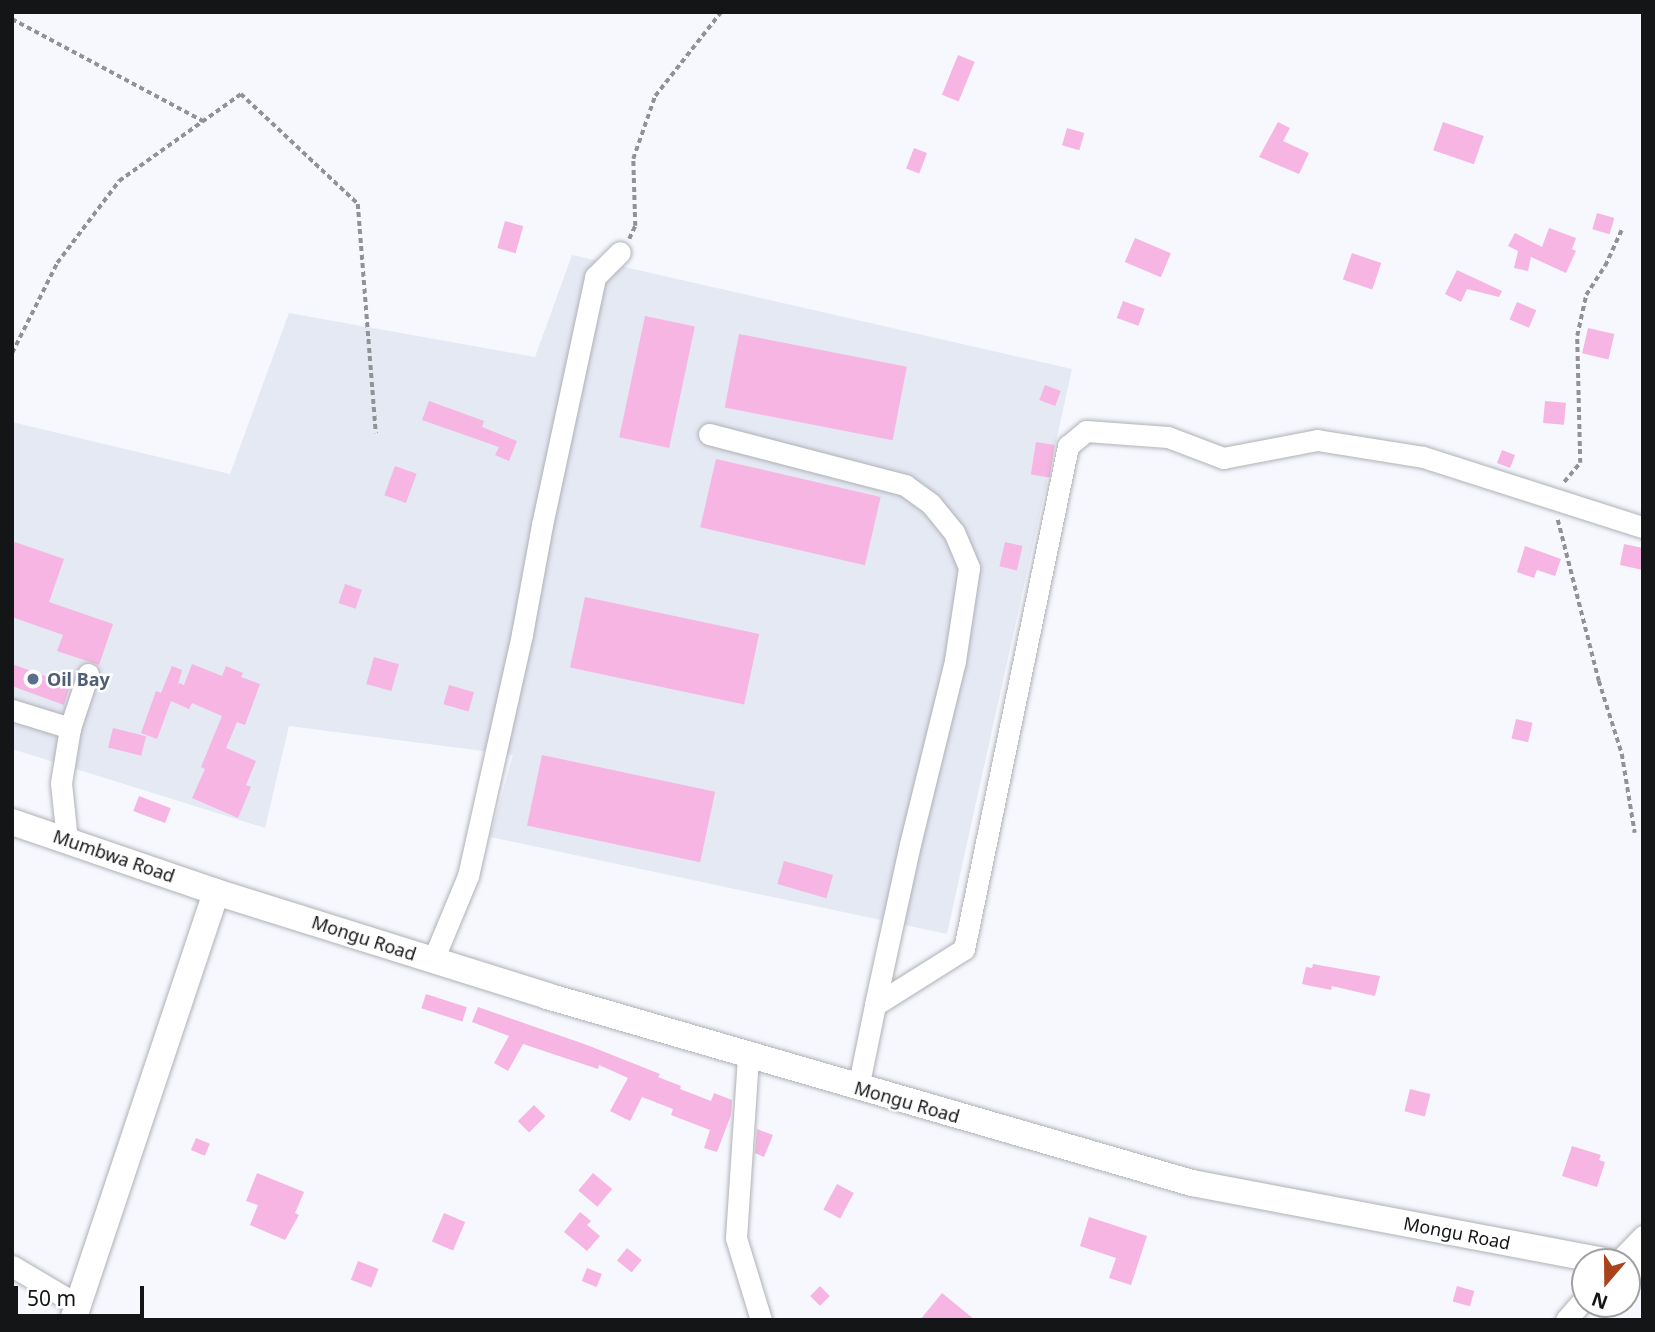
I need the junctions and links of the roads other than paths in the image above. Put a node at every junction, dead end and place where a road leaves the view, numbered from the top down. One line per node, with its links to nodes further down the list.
1 (620, 251): 10 (street)
2 (709, 434): 11 (street)
3 (1643, 527): 11 (street)
4 (88, 674): 6 (street)
5 (12, 710): 6 (street)
6 (70, 728): 8 (street)
7 (12, 822): 8 (main road, Mumbwa Road)
8 (67, 840): 9 (main road, Mumbwa Road)
9 (216, 892): 10 (main road, Mongu Road); 16 (main road)
10 (433, 960): 12 (main road, Mongu Road)
11 (875, 1005): 13 (street)
12 (748, 1056): 13 (main road, Mongu Road); 17 (street)
13 (858, 1088): 14 (main road, Mongu Road)
14 (1571, 1255)
15 (12, 1266): 16 (street)
16 (76, 1312)
17 (761, 1320)

